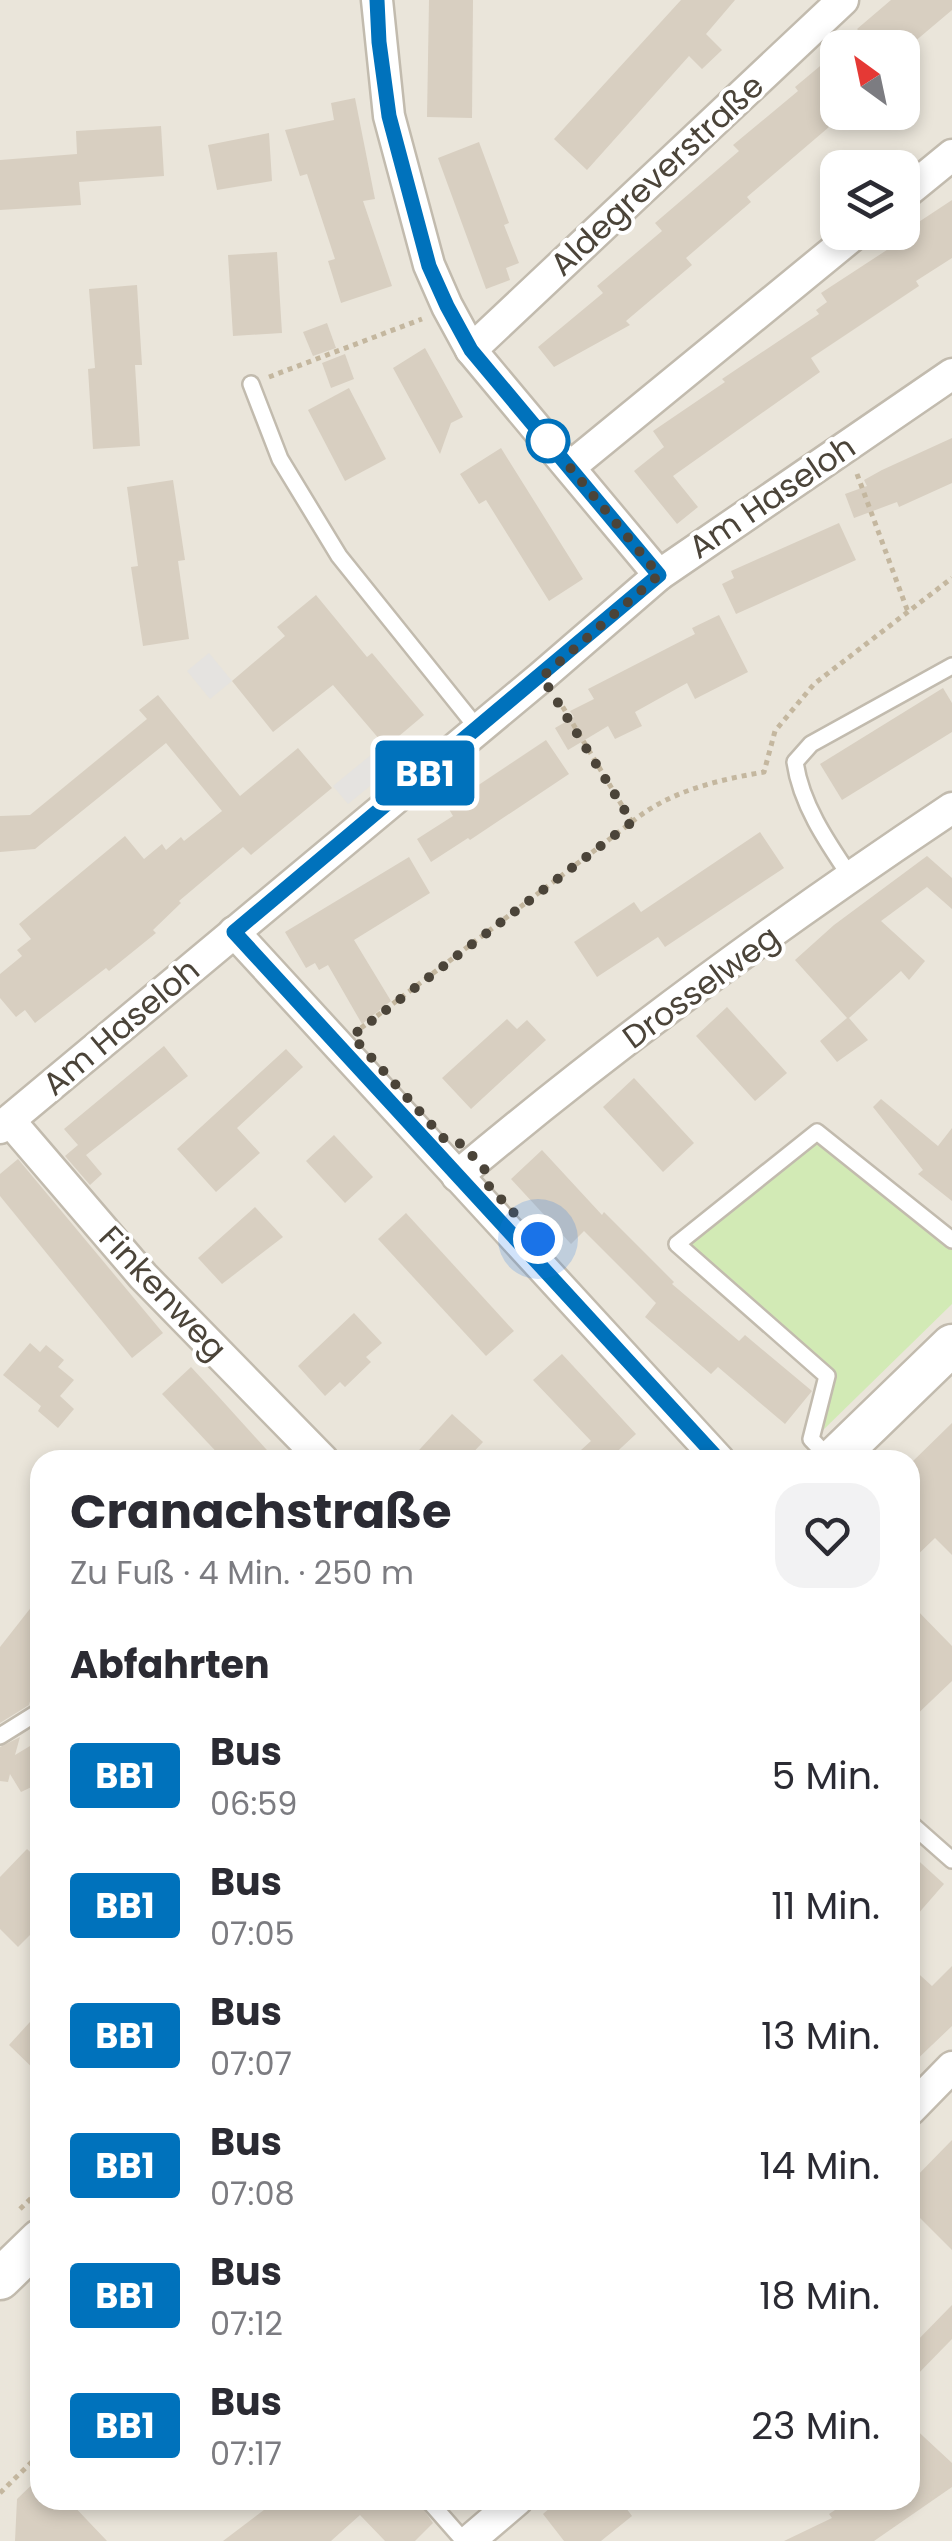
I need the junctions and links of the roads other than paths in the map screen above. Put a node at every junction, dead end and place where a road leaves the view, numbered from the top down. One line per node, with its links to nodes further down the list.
1 (378, 0): 6 (street)
2 (842, 0): 6 (street, Aldegreverstraße)
3 (952, 155): 4 (street)
4 (920, 181)
5 (836, 250): 9 (street)
6 (471, 350): 9 (street)
7 (952, 374): 10 (street, Am Haseloh)
8 (251, 384): 12 (lane)
9 (570, 467): 10 (street)
10 (659, 575): 12 (street, Am Haseloh)
11 (952, 666): 14 (lane)
12 (478, 729): 15 (street, Am Haseloh)
13 (952, 808): 14 (street, Drosselweg)
14 (850, 876): 17 (street, Drosselweg)
15 (234, 932): 16 (street, Am Haseloh); 17 (street)
16 (5, 1124): 20 (street, Finkenweg)
17 (457, 1176): 21 (street)
18 (952, 1240): 22 (lane)
19 (945, 1361): 23 (street)
20 (312, 1450)
21 (711, 1450)
22 (822, 1450)
23 (843, 1450)
24 (30, 1717): 25 (lane)
25 (0, 1736)
26 (920, 1832): 27 (lane)
27 (952, 1860)
28 (952, 2067): 29 (street)
29 (920, 2100)
30 (30, 2250): 31 (street)
31 (0, 2279)
32 (437, 2510): 34 (lane)
33 (505, 2510): 34 (street)
34 (466, 2541)

